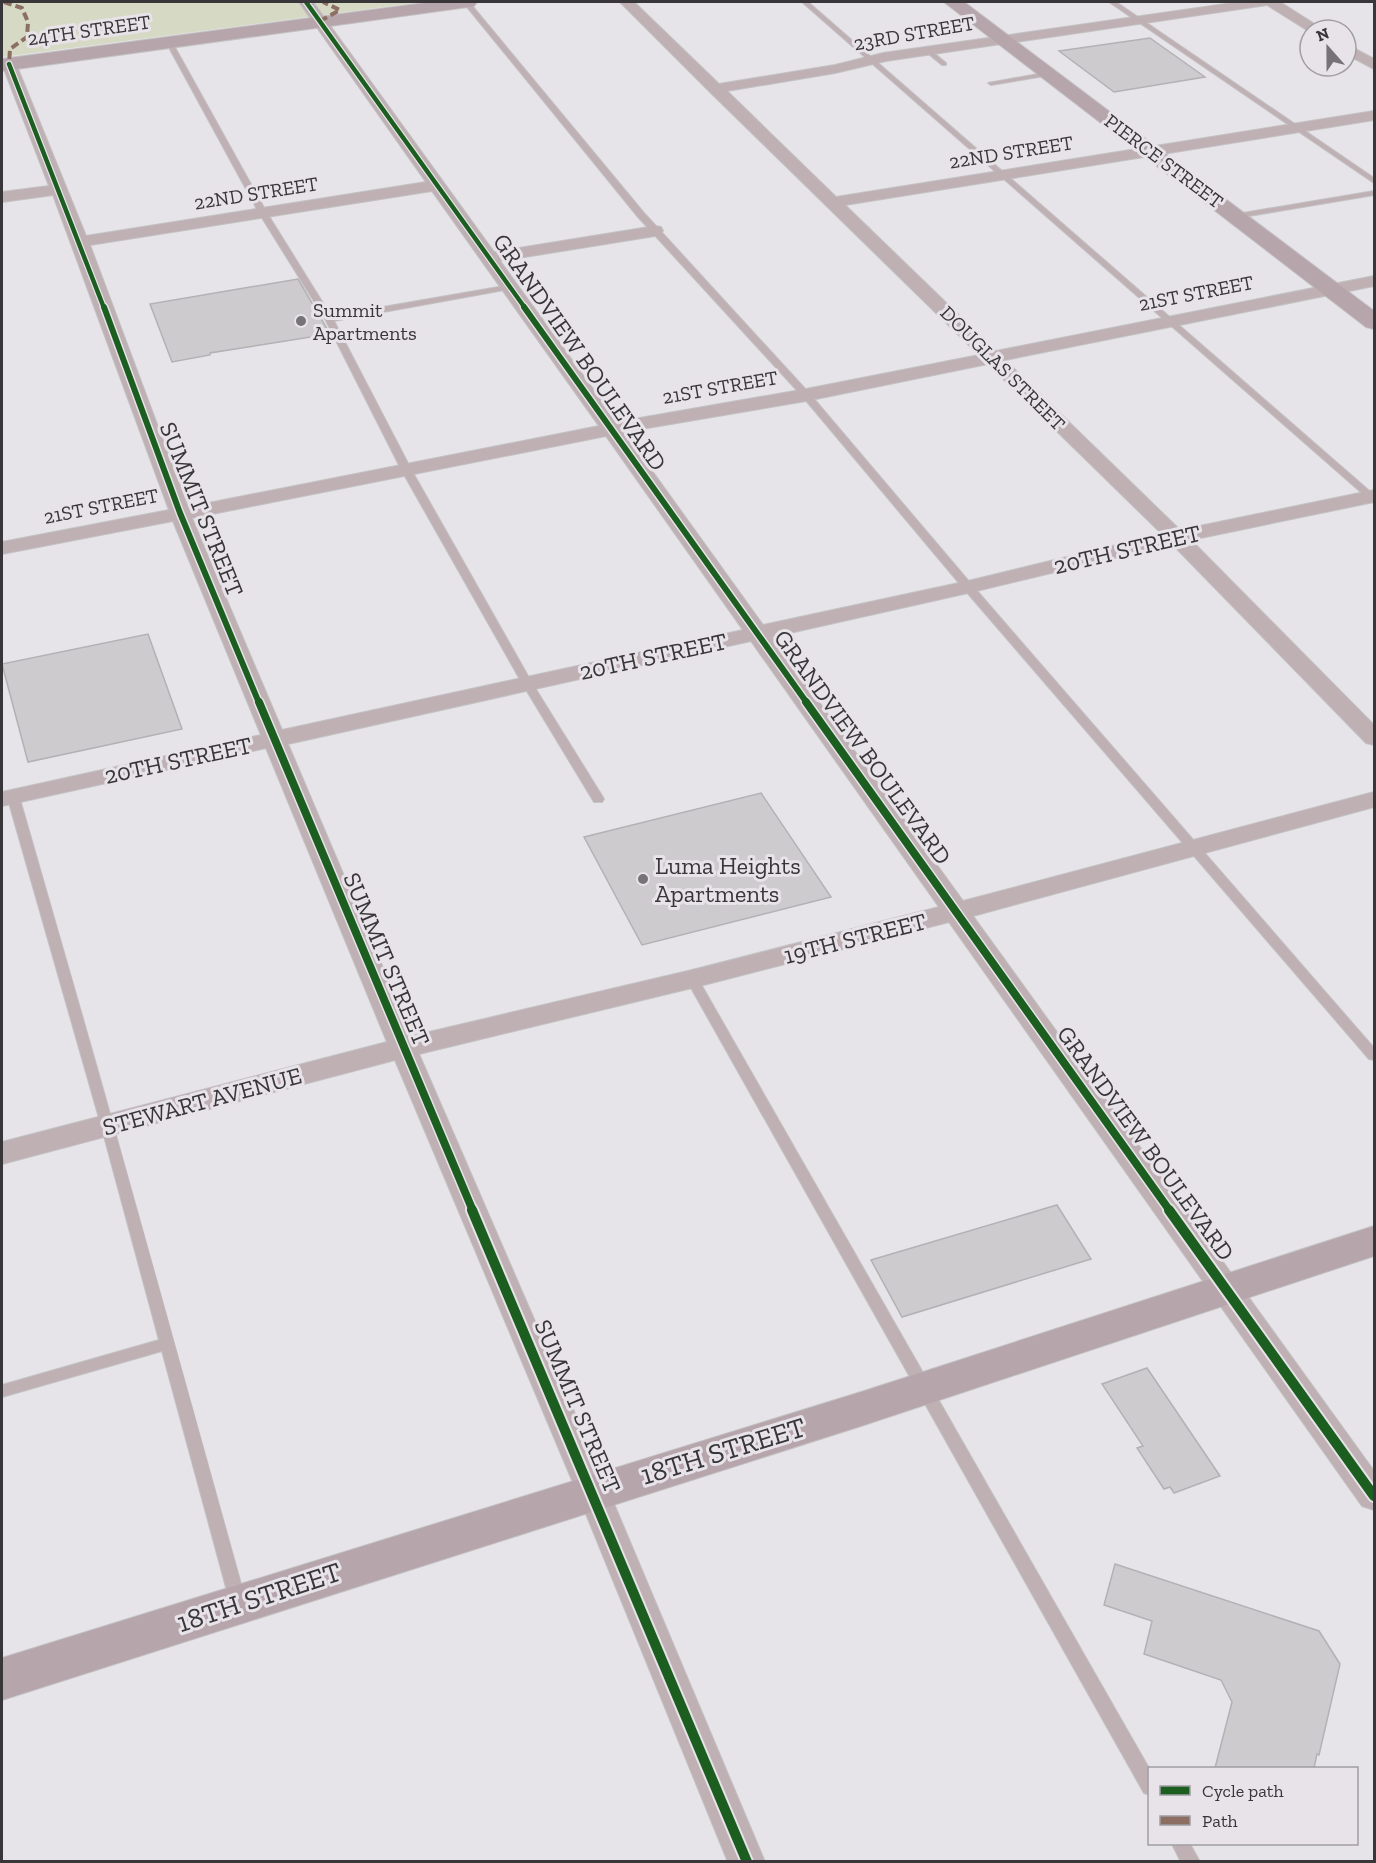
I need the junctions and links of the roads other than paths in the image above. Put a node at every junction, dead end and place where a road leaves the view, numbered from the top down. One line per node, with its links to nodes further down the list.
1 (306, 2): 11 (street, GRANDVIEW BOULEVARD)
2 (467, 2): 11 (main road, 24TH STREET); 35 (lane)
3 (627, 2): 22 (street, DOUGLAS STREET)
4 (805, 2): 16 (lane)
5 (953, 2): 12 (main road, PIERCE STREET)
6 (1112, 2): 10 (lane)
7 (1264, 2): 10 (street, 23RD STREET)
8 (1271, 2): 9 (street)
9 (1298, 18)
10 (1139, 19): 12 (street, 23RD STREET); 24 (lane)
11 (320, 21): 13 (main road, 24TH STREET); 28 (street, GRANDVIEW BOULEVARD)
12 (1002, 39): 14 (street, 23RD STREET); 20 (main road, PIERCE STREET)
13 (169, 42): 17 (main road, 24TH STREET); 33 (lane)
14 (927, 50): 16 (street, 23RD STREET); 18 (lane)
15 (1358, 55): 19 (street)
16 (873, 62): 22 (street, 23RD STREET); 26 (lane)
17 (5, 64): 29 (street, SUMMIT STREET)
18 (944, 64)
19 (1374, 65)
20 (1049, 74): 21 (lane); 25 (main road, PIERCE STREET)
21 (991, 83)
22 (716, 89): 32 (street, DOUGLAS STREET)
23 (1374, 115): 24 (street, 22ND STREET)
24 (1297, 128): 25 (street, 22ND STREET); 27 (lane)
25 (1153, 151): 26 (street, 22ND STREET); 34 (main road, PIERCE STREET)
26 (1005, 174): 32 (street, 22ND STREET); 42 (lane)
27 (1374, 181)
28 (438, 185): 33 (street, 22ND STREET); 37 (street, GRANDVIEW BOULEVARD)
29 (59, 189): 31 (street); 36 (street, SUMMIT STREET)
30 (1374, 193): 34 (lane)
31 (2, 197)
32 (833, 202): 44 (street, DOUGLAS STREET)
33 (263, 213): 36 (street, 22ND STREET); 41 (lane)
34 (1237, 216): 40 (main road, PIERCE STREET)
35 (655, 231): 37 (street); 45 (lane)
36 (80, 242): 49 (street, SUMMIT STREET)
37 (490, 258): 39 (street, GRANDVIEW BOULEVARD)
38 (1374, 281): 40 (street, 21ST STREET)
39 (510, 287): 41 (lane); 46 (street, GRANDVIEW BOULEVARD)
40 (1332, 289): 42 (street, 21ST STREET); 43 (main road, PIERCE STREET)
41 (329, 320): 47 (lane)
42 (1172, 321): 44 (street, 21ST STREET); 48 (lane)
43 (1374, 322)
44 (992, 358): 45 (street, 21ST STREET); 50 (street, DOUGLAS STREET)
45 (806, 394): 46 (street, 21ST STREET); 52 (lane)
46 (610, 429): 47 (street, 21ST STREET); 53 (street, GRANDVIEW BOULEVARD)
47 (407, 471): 49 (street, 21ST STREET); 54 (lane)
48 (1374, 498): 50 (street, 20TH STREET)
49 (180, 513): 51 (street, 21ST STREET); 56 (street, SUMMIT STREET)
50 (1176, 537): 52 (street, 20TH STREET); 55 (street, DOUGLAS STREET)
51 (2, 548)
52 (968, 587): 53 (street, 20TH STREET); 60 (lane)
53 (758, 633): 54 (street, 20TH STREET); 61 (street, GRANDVIEW BOULEVARD)
54 (527, 683): 56 (street, 20TH STREET); 58 (lane)
55 (1374, 738)
56 (275, 739): 57 (street, 20TH STREET); 63 (street, SUMMIT STREET)
57 (7, 797): 65 (lane)
58 (598, 799)
59 (1374, 799): 60 (street, 19TH STREET)
60 (1194, 849): 61 (street, 19TH STREET); 64 (lane)
61 (957, 912): 62 (street, 19TH STREET); 68 (street, GRANDVIEW BOULEVARD)
62 (692, 979): 63 (street, 19TH STREET); 70 (lane)
63 (403, 1048): 65 (street, STEWART AVENUE); 72 (street, SUMMIT STREET)
64 (1374, 1056)
65 (108, 1125): 66 (street, STEWART AVENUE); 69 (lane)
66 (2, 1153)
67 (1374, 1241): 68 (main road, 18TH STREET)
68 (1227, 1291): 70 (main road, 18TH STREET); 73 (street, GRANDVIEW BOULEVARD)
69 (168, 1343): 71 (lane); 74 (lane)
70 (925, 1388): 72 (main road, 18TH STREET); 76 (lane)
71 (2, 1391)
72 (593, 1492): 74 (main road, 18TH STREET); 78 (street, SUMMIT STREET)
73 (1374, 1496)
74 (238, 1604): 75 (main road, 18TH STREET)
75 (2, 1678)
76 (1148, 1785)
77 (1182, 1845): 79 (lane)
78 (747, 1862)
79 (1191, 1862)

